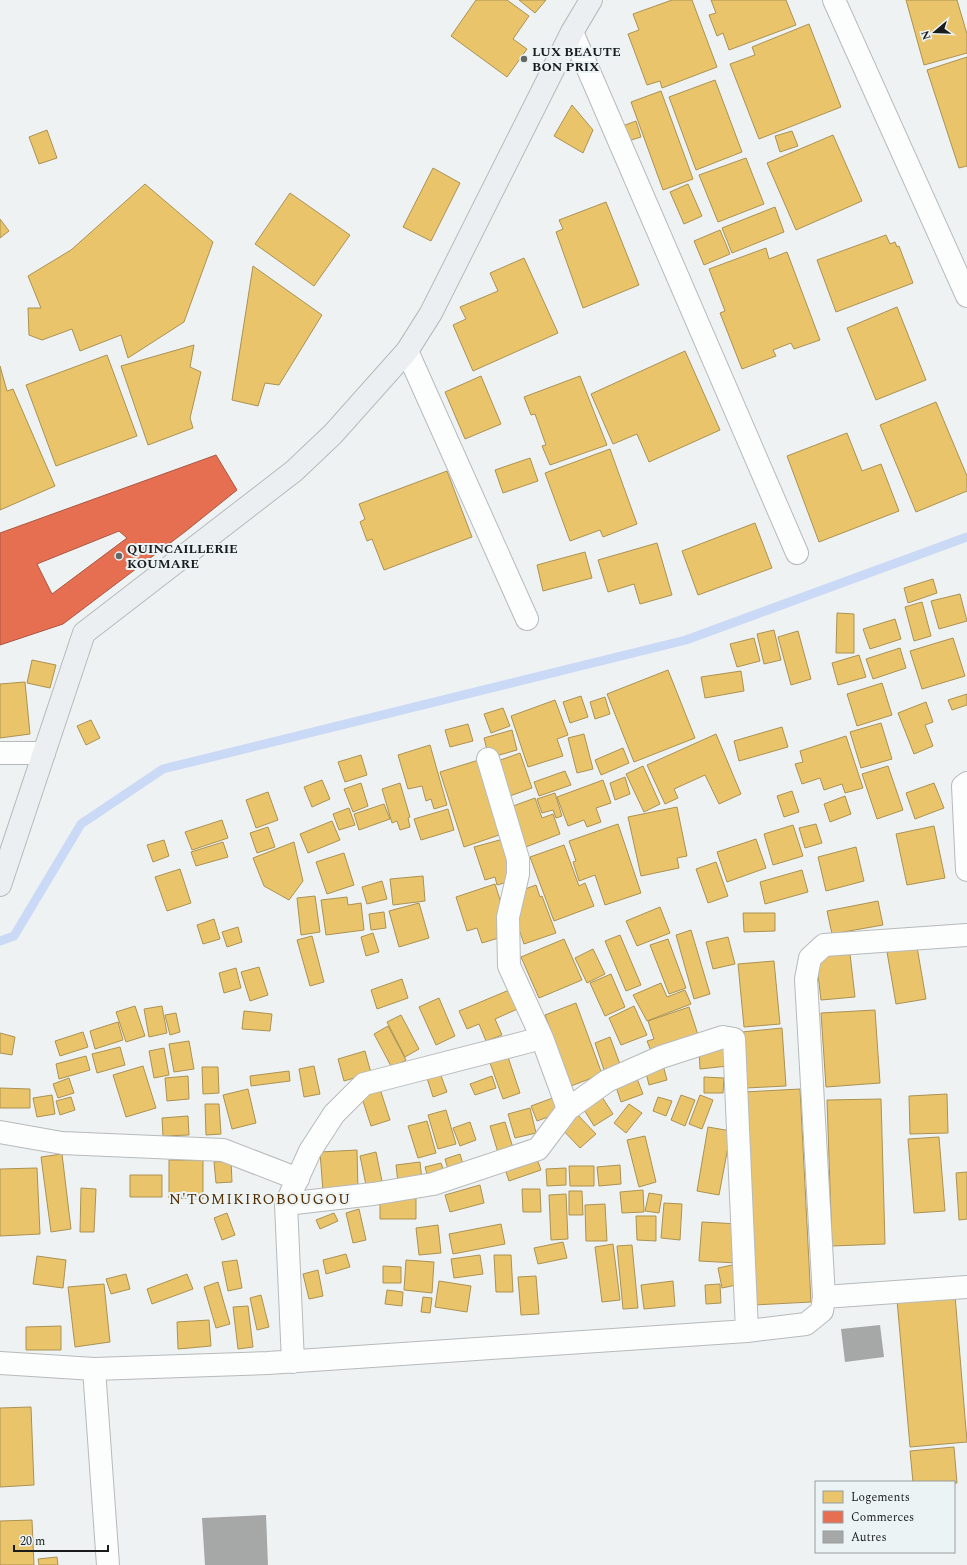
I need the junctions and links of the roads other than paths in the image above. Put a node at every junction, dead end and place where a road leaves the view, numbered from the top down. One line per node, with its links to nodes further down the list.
1 (591, 0): 3 (street)
2 (834, 0): 4 (street)
3 (572, 32): 5 (street); 6 (street)
4 (967, 296)
5 (407, 351): 7 (street); 9 (street)
6 (797, 553)
7 (527, 619)
8 (0, 753): 9 (street)
9 (44, 753): 13 (street)
10 (488, 759): 15 (street)
11 (967, 783): 12 (street)
12 (967, 870)
13 (0, 885)
14 (967, 935): 21 (street)
15 (542, 1038): 16 (street); 18 (street)
16 (568, 1109): 19 (street); 22 (street)
17 (0, 1132): 18 (street)
18 (298, 1178): 19 (street)
19 (286, 1204): 23 (street)
20 (967, 1287): 21 (street)
21 (824, 1297): 22 (street)
22 (747, 1331): 23 (street)
23 (293, 1362): 25 (street)
24 (0, 1364): 25 (street)
25 (94, 1369): 26 (street)
26 (108, 1565)

